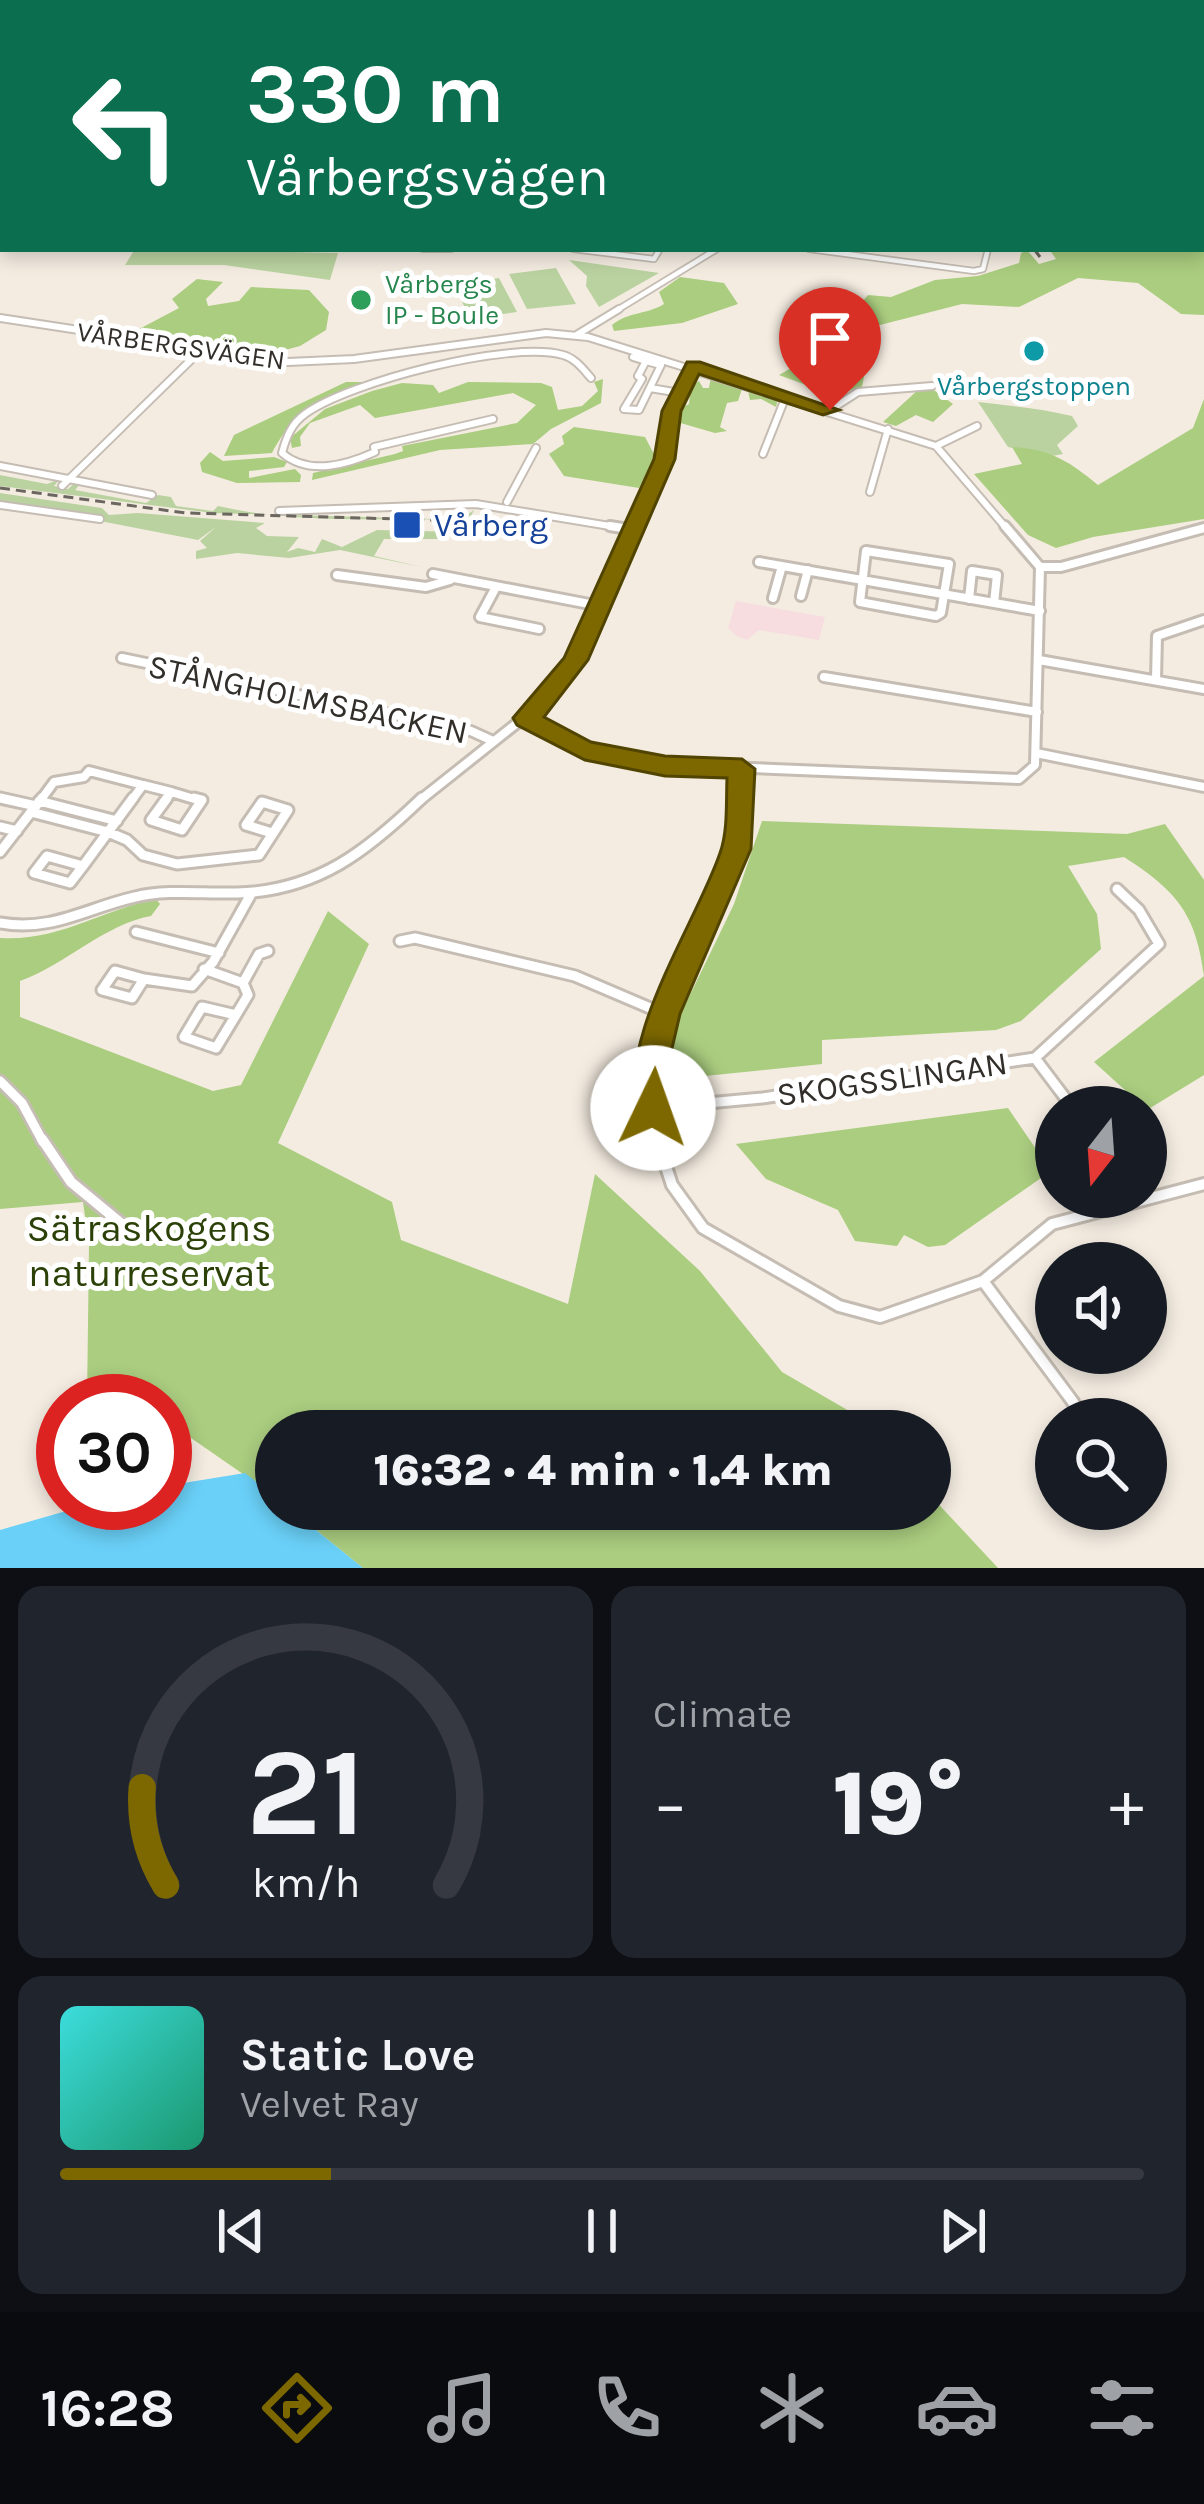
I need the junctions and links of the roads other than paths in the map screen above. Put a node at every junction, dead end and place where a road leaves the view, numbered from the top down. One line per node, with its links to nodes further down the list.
1 (612, 252): 2 (street)
2 (658, 252)
3 (712, 252): 7 (street)
4 (832, 252): 5 (street)
5 (987, 252)
6 (0, 320): 9 (street, VÅRBERGSVÄGEN)
7 (577, 335): 8 (street, VÅRBERGSVÄGEN); 12 (street, VÅRBERGSVÄGEN)
8 (424, 350): 9 (street, VÅRBERGSVÄGEN); 13 (street)
9 (198, 352): 27 (street)
10 (633, 357): 11 (street)
11 (646, 361): 16 (street); 16 (street)
12 (693, 366): 17 (street); 18 (street, VÅRBERGSVÄGEN)
13 (430, 368): 14 (street); 20 (street)
14 (591, 378)
15 (932, 386): 19 (street)
16 (650, 388): 17 (street)
17 (680, 393): 35 (street)
18 (786, 396): 19 (street, VÅRBERGSVÄGEN); 25 (street)
19 (830, 410): 22 (street, VÅRBERGSVÄGEN)
20 (493, 419)
21 (977, 426): 23 (street)
22 (888, 429): 23 (street, VÅRBERGSVÄGEN); 28 (street)
23 (936, 446): 38 (street, VÅRBERGSVÄGEN)
24 (536, 448): 30 (street)
25 (763, 454)
26 (0, 466): 27 (street)
27 (65, 483): 29 (street)
28 (870, 492)
29 (152, 495)
30 (507, 502)
31 (0, 505): 33 (street)
32 (279, 511): 35 (street)
33 (100, 519)
34 (1204, 528): 38 (street)
35 (634, 530): 50 (street)
36 (759, 562): 37 (street)
37 (782, 566): 39 (street); 47 (street)
38 (1040, 567): 51 (street)
39 (808, 570): 43 (street); 46 (street)
40 (433, 574): 42 (street)
41 (337, 575): 42 (street)
42 (451, 580): 44 (street)
43 (862, 581): 45 (street); 45 (street); 45 (street)
44 (496, 587): 50 (street); 53 (street)
45 (944, 594): 48 (street)
46 (801, 596)
47 (773, 598)
48 (969, 599): 49 (street); 49 (street)
49 (994, 603): 51 (street)
50 (601, 606): 60 (street)
51 (1040, 611): 55 (street)
52 (1204, 620): 57 (street)
53 (539, 629)
54 (122, 658): 61 (street, STÅNGHOLMSBACKEN)
55 (1039, 659): 57 (street); 59 (street)
56 (824, 677): 59 (street)
57 (1156, 680): 58 (street)
58 (1204, 689)
59 (1037, 712): 62 (street)
60 (526, 718): 61 (street); 64 (street)
61 (493, 740): 79 (street)
62 (1036, 753): 64 (street); 67 (street)
63 (96, 761): 65 (street)
64 (742, 769): 88 (street)
65 (89, 771): 66 (street); 70 (street)
66 (143, 785): 68 (street); 71 (street)
67 (1204, 788)
68 (171, 792): 68 (street)
69 (0, 798): 70 (street)
70 (35, 806): 71 (street); 73 (street); 74 (street)
71 (116, 820): 74 (street)
72 (0, 827): 73 (street)
73 (16, 832): 76 (street)
74 (108, 832): 75 (street); 77 (street)
75 (272, 833): 75 (street)
76 (0, 852)
77 (84, 866): 77 (street)
78 (1117, 889): 90 (street, SKOGSSLINGAN)
79 (251, 894): 80 (street); 84 (street)
80 (0, 923)
81 (136, 932): 84 (street)
82 (400, 941): 88 (street)
83 (268, 952): 87 (street)
84 (219, 953): 85 (street)
85 (204, 969): 86 (street); 87 (street)
86 (144, 979)
87 (243, 982): 89 (street)
88 (664, 1014): 93 (street)
89 (236, 1015): 89 (street)
90 (1035, 1058): 92 (street); 93 (street, SKOGSSLINGAN)
91 (0, 1081): 97 (street)
92 (1056, 1086)
93 (653, 1108): 98 (street)
94 (1204, 1184): 95 (street)
95 (1167, 1192)
96 (1073, 1218): 98 (street)
97 (123, 1225)
98 (983, 1281): 99 (street)
99 (1070, 1398)

